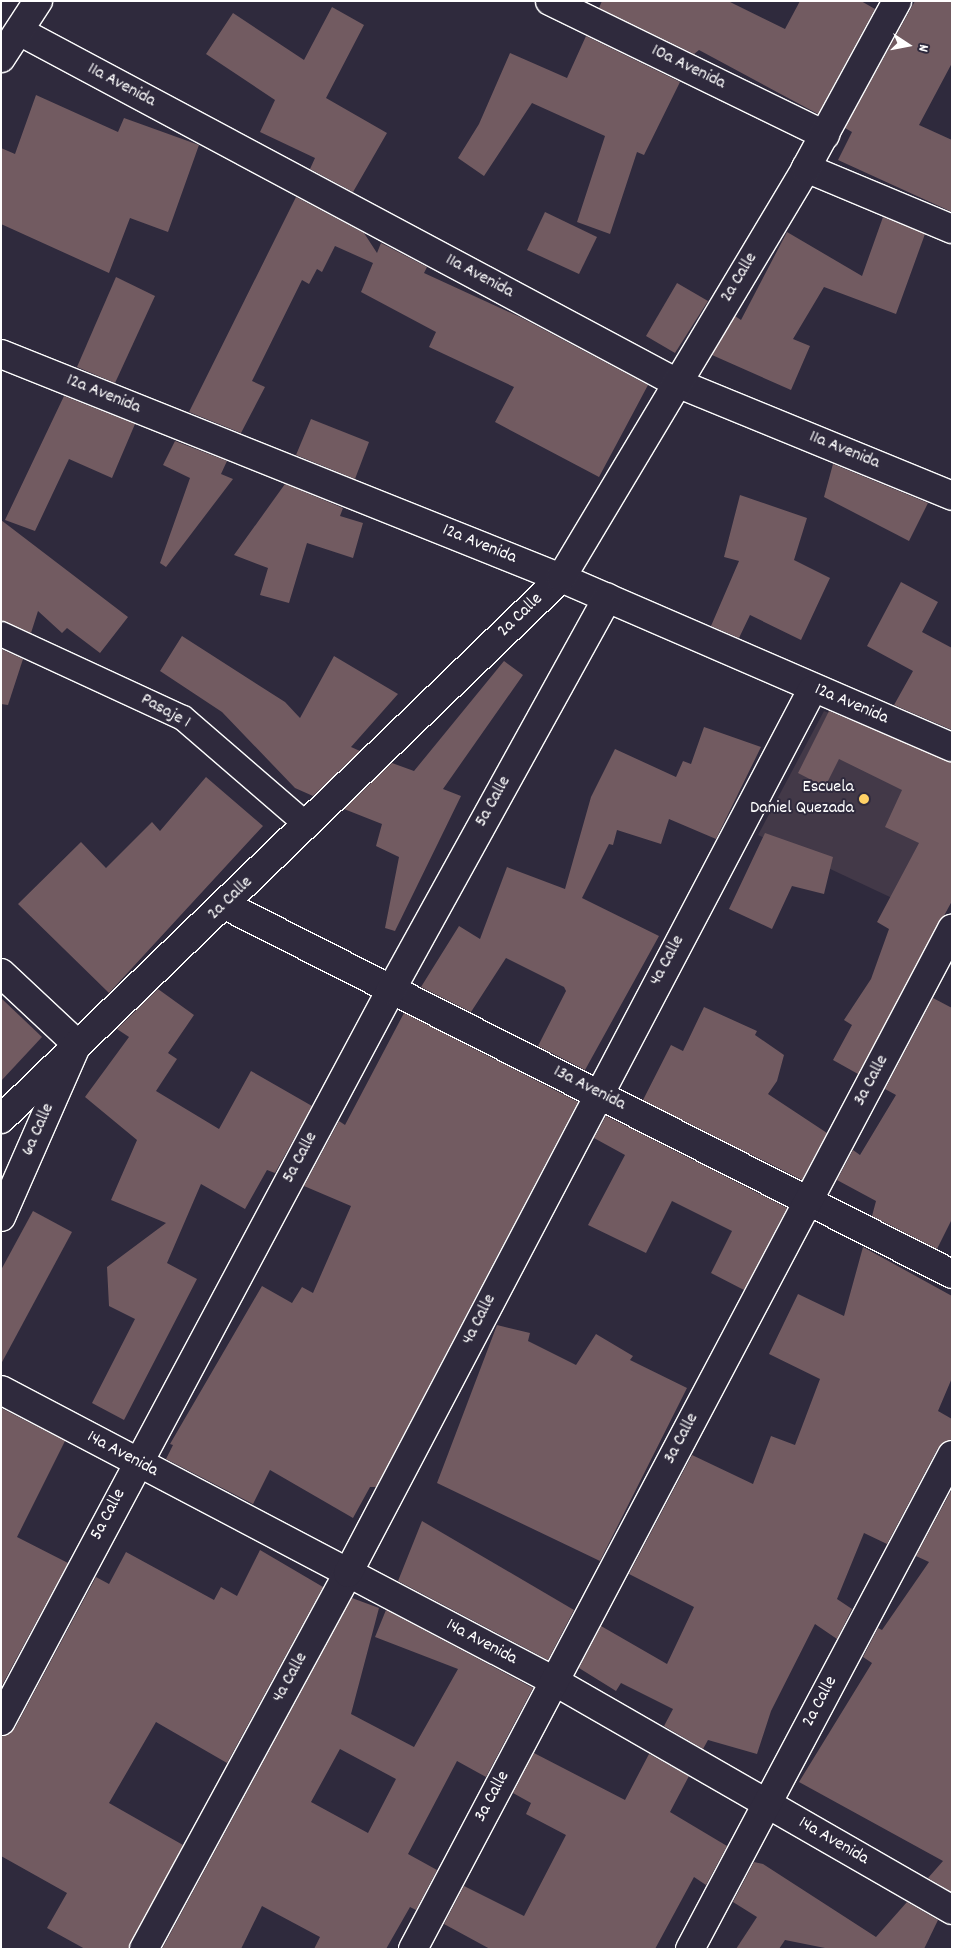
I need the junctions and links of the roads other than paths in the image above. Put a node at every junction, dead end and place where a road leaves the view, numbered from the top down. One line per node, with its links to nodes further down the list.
1 (38, 1): 4 (street)
2 (550, 1): 6 (street, 10a Avenida)
3 (897, 1): 6 (street, 2a Calle)
4 (18, 31): 5 (street); 10 (street, 11a Avenida)
5 (1, 58)
6 (825, 135): 7 (street, 2a Calle)
7 (806, 168): 8 (street); 10 (street, 2a Calle)
8 (952, 229)
9 (1, 354): 12 (street, 12a Avenida)
10 (677, 383): 11 (street, 11a Avenida); 12 (street, 2a Calle)
11 (952, 496)
12 (561, 578): 13 (street, 12a Avenida); 17 (street, 2a Calle)
13 (607, 598): 15 (street, 12a Avenida); 21 (street, 5a Calle)
14 (1, 634): 17 (lane, Pasaje 1)
15 (812, 690): 16 (street, 12a Avenida); 23 (street, 4a Calle)
16 (952, 747)
17 (307, 825): 18 (street, 2a Calle)
18 (226, 905): 21 (street, 13a Avenida); 22 (street, 2a Calle)
19 (952, 929): 25 (street, 3a Calle)
20 (1, 973): 22 (street)
21 (391, 990): 23 (street, 13a Avenida); 30 (street, 5a Calle)
22 (77, 1044): 24 (street, 2a Calle); 26 (street, 6a Calle)
23 (598, 1094): 25 (street, 13a Avenida); 31 (street, 4a Calle)
24 (1, 1119)
25 (808, 1202): 27 (street, 13a Avenida); 32 (street, 3a Calle)
26 (1, 1217)
27 (952, 1274)
28 (1, 1390): 30 (street, 14a Avenida)
29 (952, 1455): 34 (street, 2a Calle)
30 (136, 1463): 31 (street, 14a Avenida); 33 (street, 5a Calle)
31 (348, 1573): 32 (street, 14a Avenida); 36 (street, 4a Calle)
32 (554, 1681): 34 (street, 14a Avenida); 37 (street, 3a Calle)
33 (1, 1722)
34 (767, 1804): 35 (street, 14a Avenida); 38 (street, 2a Calle)
35 (952, 1910)
36 (144, 1949)
37 (413, 1949)
38 (690, 1949)

